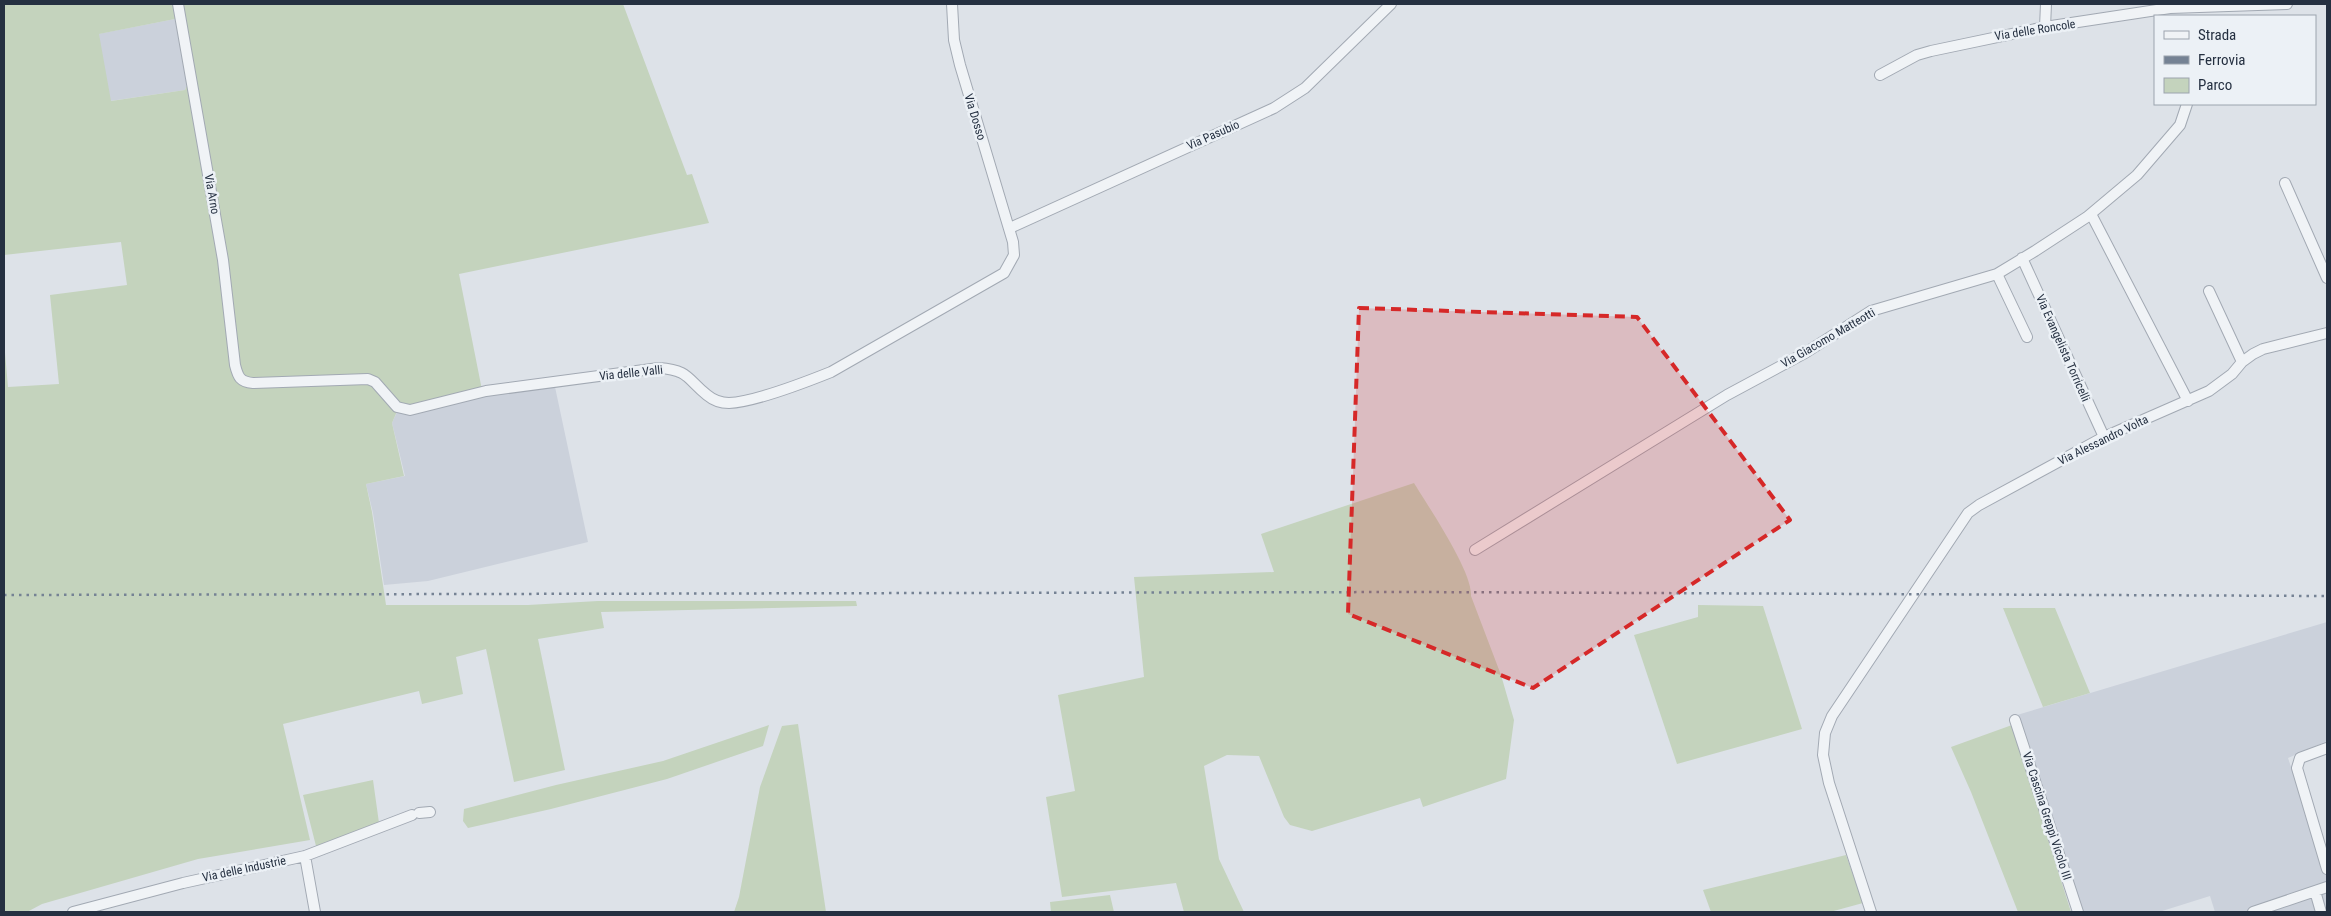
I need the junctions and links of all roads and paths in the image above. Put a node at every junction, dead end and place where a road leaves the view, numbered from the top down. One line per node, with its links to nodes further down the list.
1 (178, 4): 20 (street, Via Arno)
2 (952, 4): 12 (street, Via Dosso)
3 (1391, 4): 12 (street, Via Pasubio)
4 (2046, 4): 7 (street)
5 (2287, 4): 6 (street)
6 (2195, 12): 7 (street, Via delle Roncole)
7 (2045, 27): 8 (street, Via delle Roncole)
8 (1880, 75)
9 (2187, 105): 11 (street, Via Giacomo Matteotti)
10 (2285, 183): 15 (street)
11 (2091, 214): 13 (street, Via Giacomo Matteotti); 21 (street)
12 (1010, 228): 20 (street, Via delle Valli)
13 (2022, 258): 14 (street, Via Giacomo Matteotti); 22 (street, Via Evangelista Torricelli)
14 (1997, 274): 18 (street); 23 (street, Via Giacomo Matteotti)
15 (2327, 278)
16 (2209, 291): 19 (street)
17 (2327, 333): 19 (street, Via Alessandro Volta)
18 (2027, 337)
19 (2242, 362): 21 (street, Via Alessandro Volta)
20 (243, 382)
21 (2188, 401): 22 (street, Via Alessandro Volta)
22 (2104, 437): 33 (street, Via Alessandro Volta)
23 (1475, 550)
24 (2015, 720): 34 (street, Via Cascina Greppi Vicolo III)
25 (2327, 748): 28 (street)
26 (418, 815): 27 (street, Via delle Industrie)
27 (305, 856): 31 (street, Via delle Industrie); 32 (street)
28 (2327, 869)
29 (2327, 887): 30 (street)
30 (2315, 891): 35 (street); 36 (street)
31 (73, 912)
32 (315, 912)
33 (1871, 912)
34 (2078, 912)
35 (2253, 912)
36 (2322, 912)

